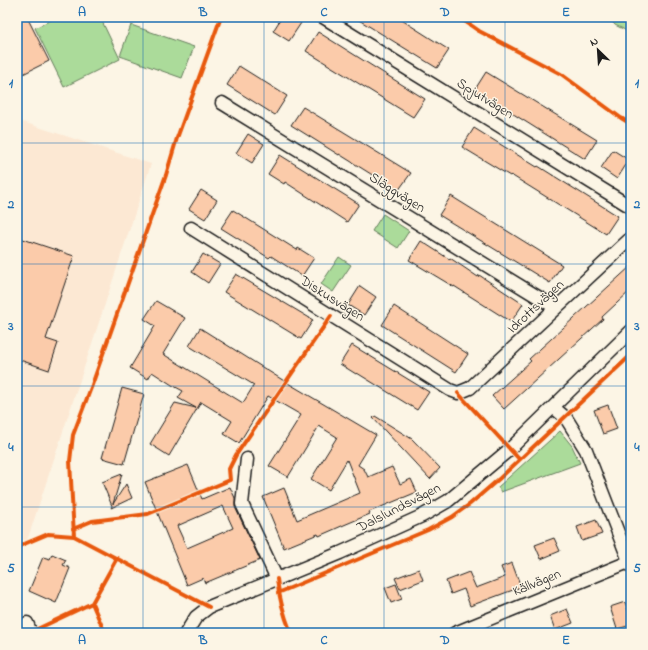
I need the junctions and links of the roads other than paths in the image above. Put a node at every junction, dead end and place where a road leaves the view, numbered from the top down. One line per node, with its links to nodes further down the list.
1 (323, 17): 3 (street, Spjutvägen)
2 (222, 103): 6 (street, Släggvägen)
3 (631, 207)
4 (191, 228): 8 (street, Diskusvägen)
5 (631, 238): 6 (street, Idrottsvägen)
6 (556, 308): 8 (street, Idrottsvägen)
7 (631, 331): 9 (street, Dalslundsvägen)
8 (458, 393)
9 (553, 407): 11 (street); 12 (street, Dalslundsvägen)
10 (247, 459): 12 (street)
11 (631, 563): 14 (street, Källvägen)
12 (277, 579): 13 (street, Dalslundsvägen)
13 (186, 633)
14 (455, 633)

